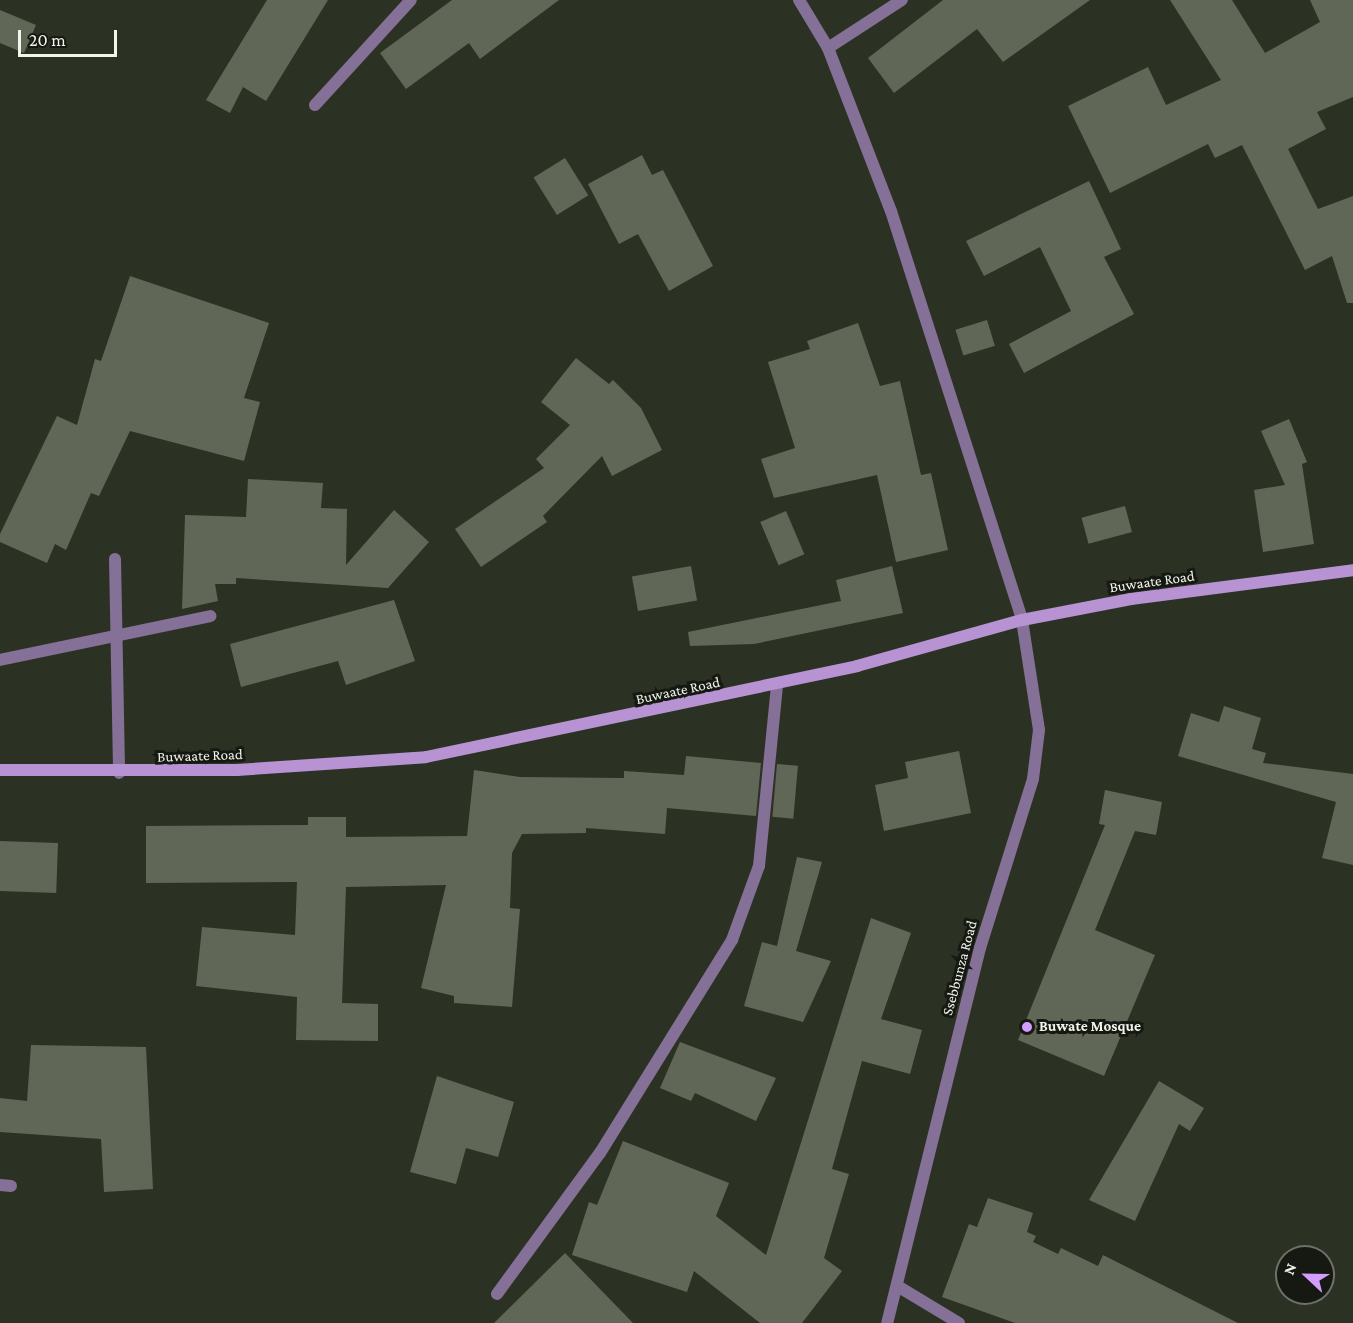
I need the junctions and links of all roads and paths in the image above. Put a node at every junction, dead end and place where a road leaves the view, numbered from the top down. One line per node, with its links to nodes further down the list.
1 (411, 0): 5 (street)
2 (799, 0): 4 (street, Ssebbunza Road)
3 (902, 0): 4 (street)
4 (828, 48): 9 (street, Ssebbunza Road)
5 (315, 105)
6 (115, 559): 10 (street)
7 (1353, 570): 9 (street, Buwaate Road)
8 (210, 616): 10 (street)
9 (1022, 620): 12 (street, Buwaate Road); 15 (street, Ssebbunza Road)
10 (116, 632): 11 (street); 14 (street)
11 (0, 660)
12 (777, 685): 14 (street, Buwaate Road); 16 (street)
13 (0, 770): 14 (street, Buwaate Road)
14 (119, 773)
15 (899, 1287): 17 (street, Ssebbunza Road); 18 (street)
16 (497, 1294)
17 (887, 1323)
18 (959, 1323)

